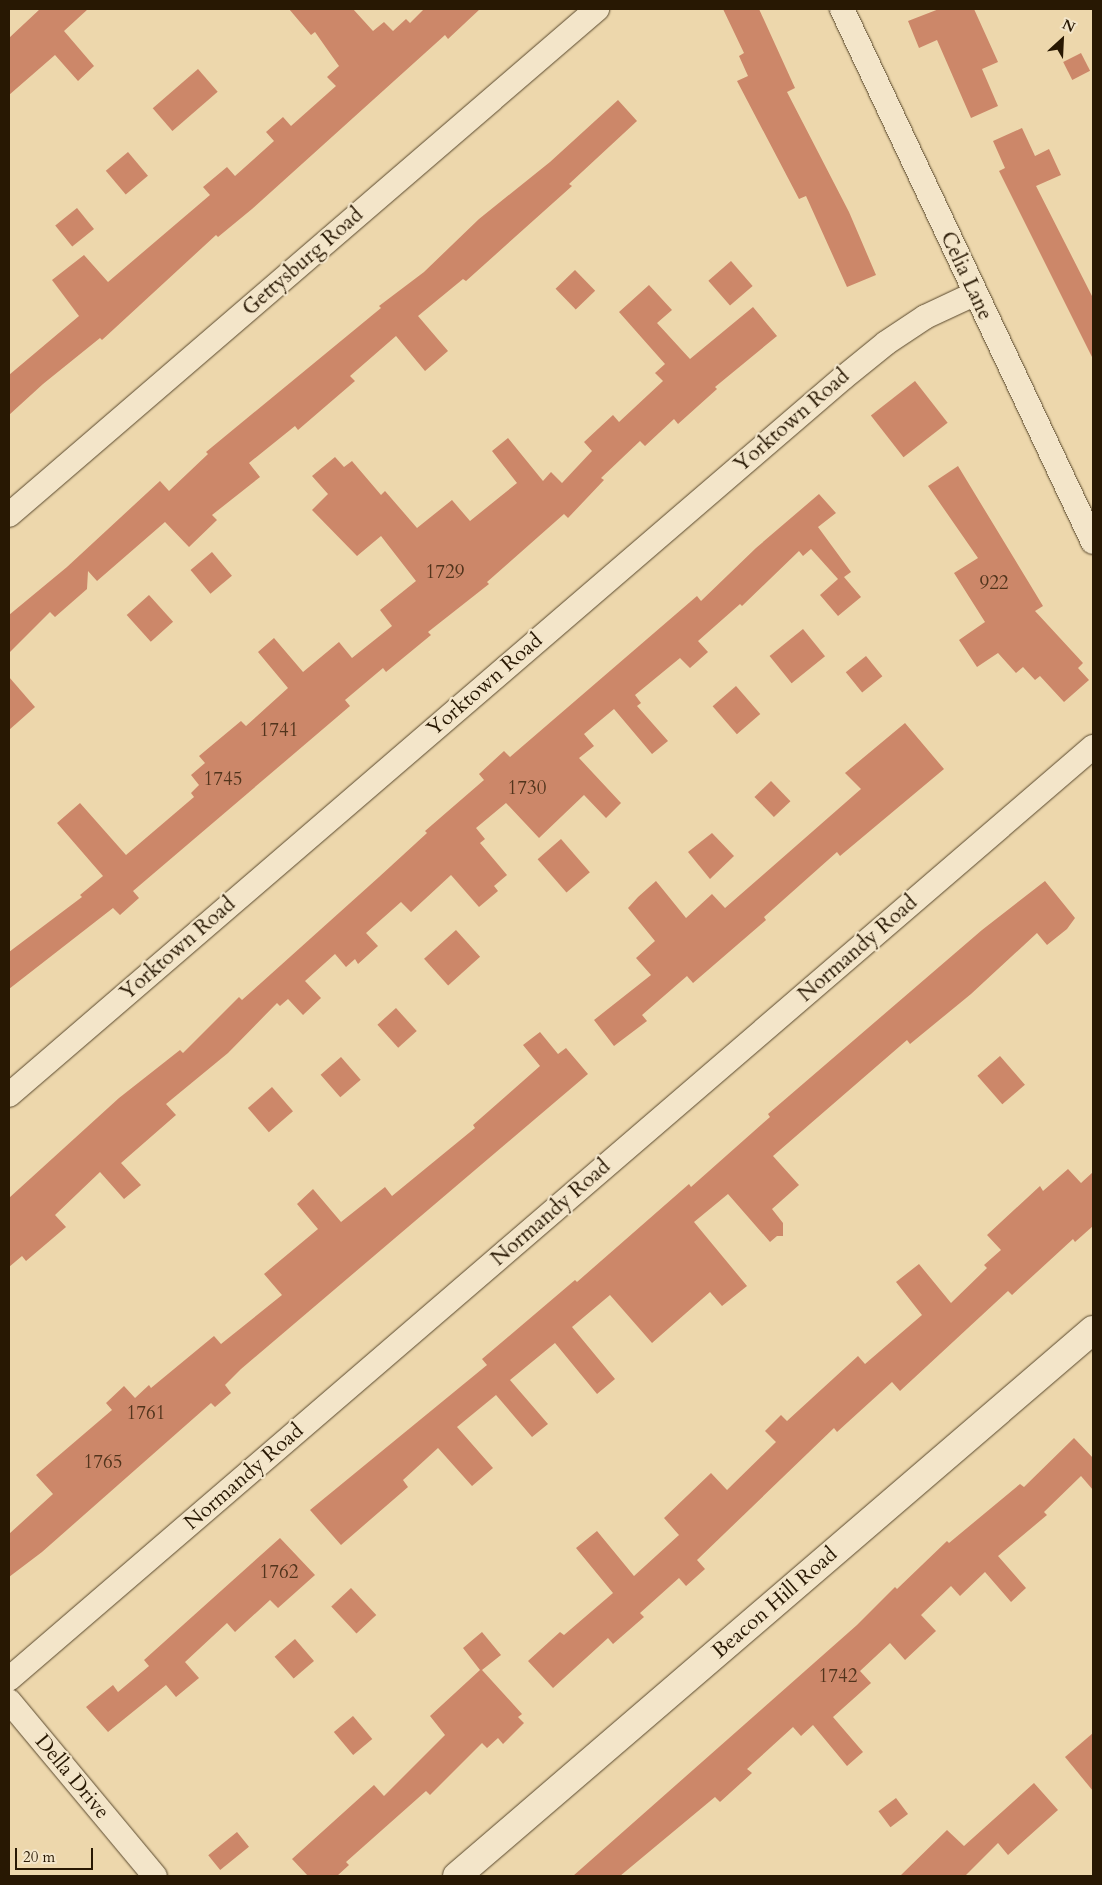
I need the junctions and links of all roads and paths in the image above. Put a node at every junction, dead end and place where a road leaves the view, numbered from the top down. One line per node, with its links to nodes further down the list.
1 (597, 9): 4 (street, Gettysburg Road)
2 (842, 9): 3 (street, Celia Lane)
3 (974, 294): 5 (street, Celia Lane); 7 (street, Yorktown Road)
4 (9, 515)
5 (1093, 542)
6 (1093, 747): 9 (street, Normandy Road)
7 (9, 1095)
8 (1093, 1330): 12 (street, Beacon Hill Road)
9 (9, 1679)
10 (9, 1701): 11 (street, Della Drive)
11 (155, 1876)
12 (457, 1876)

